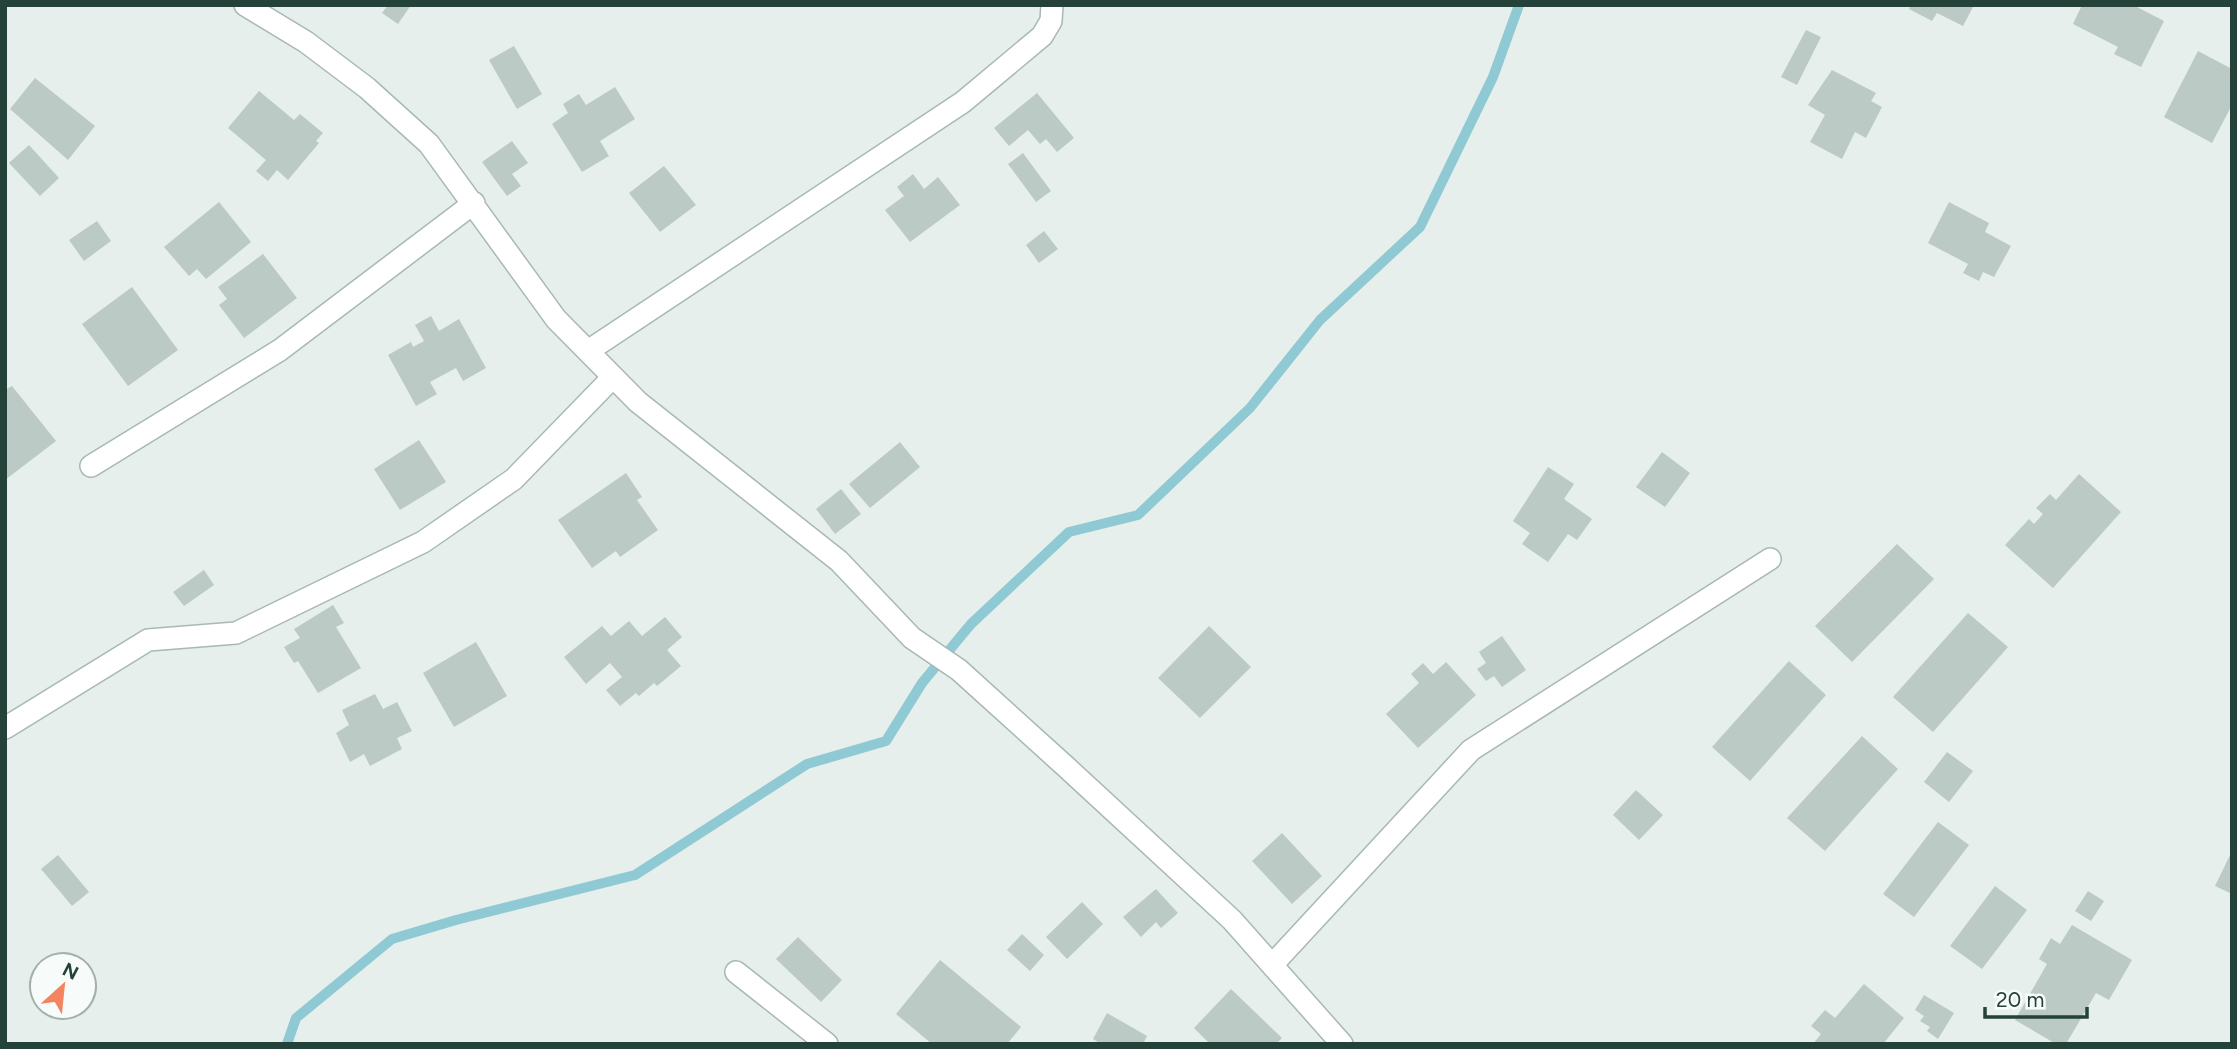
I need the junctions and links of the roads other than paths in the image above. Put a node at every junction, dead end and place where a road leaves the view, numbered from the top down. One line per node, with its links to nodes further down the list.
1 (245, 5): 3 (street)
2 (1052, 5): 4 (street)
3 (474, 204): 4 (street); 6 (street)
4 (588, 351): 5 (street)
5 (613, 376): 8 (street); 9 (street)
6 (91, 466)
7 (1770, 559): 9 (street)
8 (5, 727)
9 (1272, 965): 12 (street)
10 (736, 972): 11 (street)
11 (827, 1044)
12 (1342, 1044)

